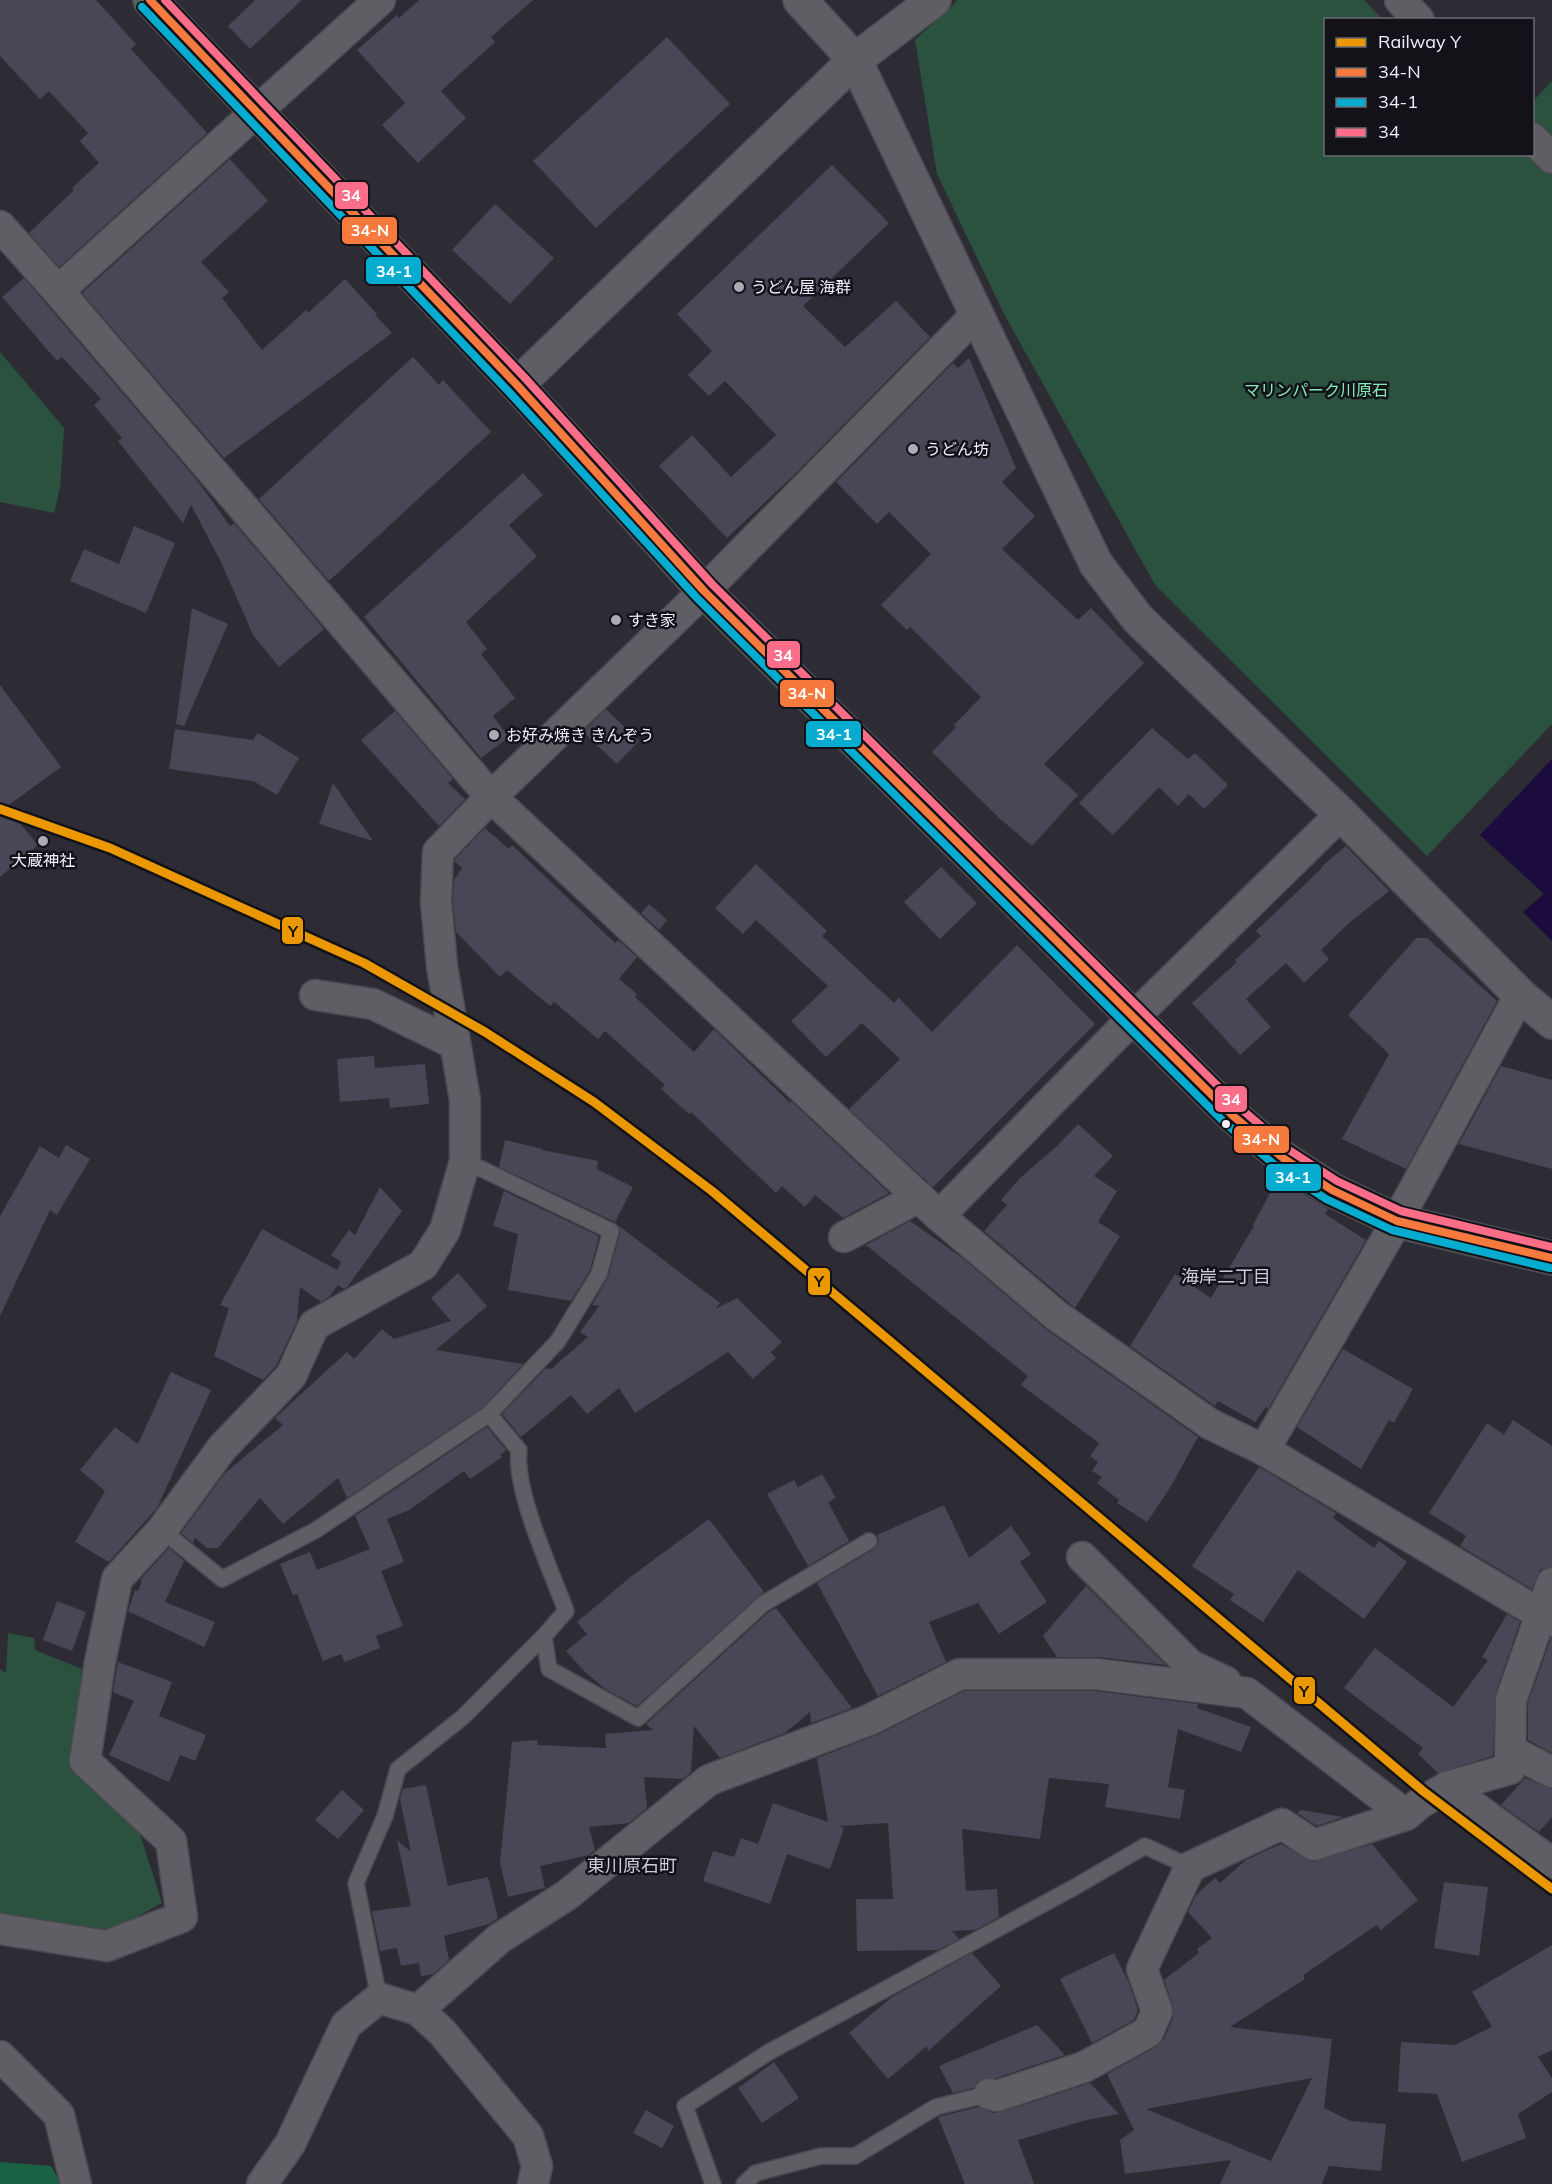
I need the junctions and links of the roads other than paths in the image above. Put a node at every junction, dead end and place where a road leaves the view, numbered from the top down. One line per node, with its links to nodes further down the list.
1 (150, 0): 8 (highway)
2 (380, 0): 8 (street)
3 (800, 0): 7 (street)
4 (934, 0): 7 (street)
5 (1400, 0): 6 (street)
6 (1417, 18)
7 (855, 60): 13 (street); 14 (street)
8 (255, 112): 12 (street); 14 (highway)
9 (1534, 139): 10 (street)
10 (1552, 158)
11 (0, 226): 12 (street)
12 (58, 291): 16 (street)
13 (976, 315): 15 (street); 17 (street)
14 (518, 385): 15 (highway)
15 (704, 591): 16 (street); 20 (highway)
16 (491, 797): 22 (street); 24 (street)
17 (1341, 814): 18 (street); 20 (street)
18 (1520, 995): 21 (street); 25 (street)
19 (315, 996): 22 (street)
20 (1133, 1018): 24 (street); 25 (highway)
21 (1552, 1022)
22 (455, 1044): 23 (street)
23 (465, 1161): 28 (lane); 30 (street)
24 (929, 1206): 26 (street); 29 (street)
25 (1397, 1221): 27 (highway); 29 (street)
26 (844, 1237)
27 (1552, 1258)
28 (489, 1414): 30 (lane); 35 (lane)
29 (1264, 1450): 34 (street)
30 (162, 1530): 43 (street)
31 (869, 1541): 35 (lane)
32 (1082, 1557): 36 (street)
33 (1552, 1583): 34 (street)
34 (1547, 1619): 37 (street)
35 (544, 1636): 44 (lane)
36 (1247, 1693): 40 (street); 45 (street)
37 (1511, 1751): 38 (street); 39 (street)
38 (1552, 1772)
39 (1447, 1787): 40 (street); 41 (street)
40 (1406, 1815): 42 (street)
41 (1550, 1856)
42 (1190, 1867): 47 (street); 51 (lane)
43 (0, 1929)
44 (379, 1998): 45 (street); 49 (street)
45 (418, 2010): 50 (street)
46 (0, 2056): 48 (street)
47 (988, 2094): 52 (lane)
48 (76, 2184)
49 (262, 2184)
50 (533, 2184)
51 (713, 2184)
52 (744, 2184)

